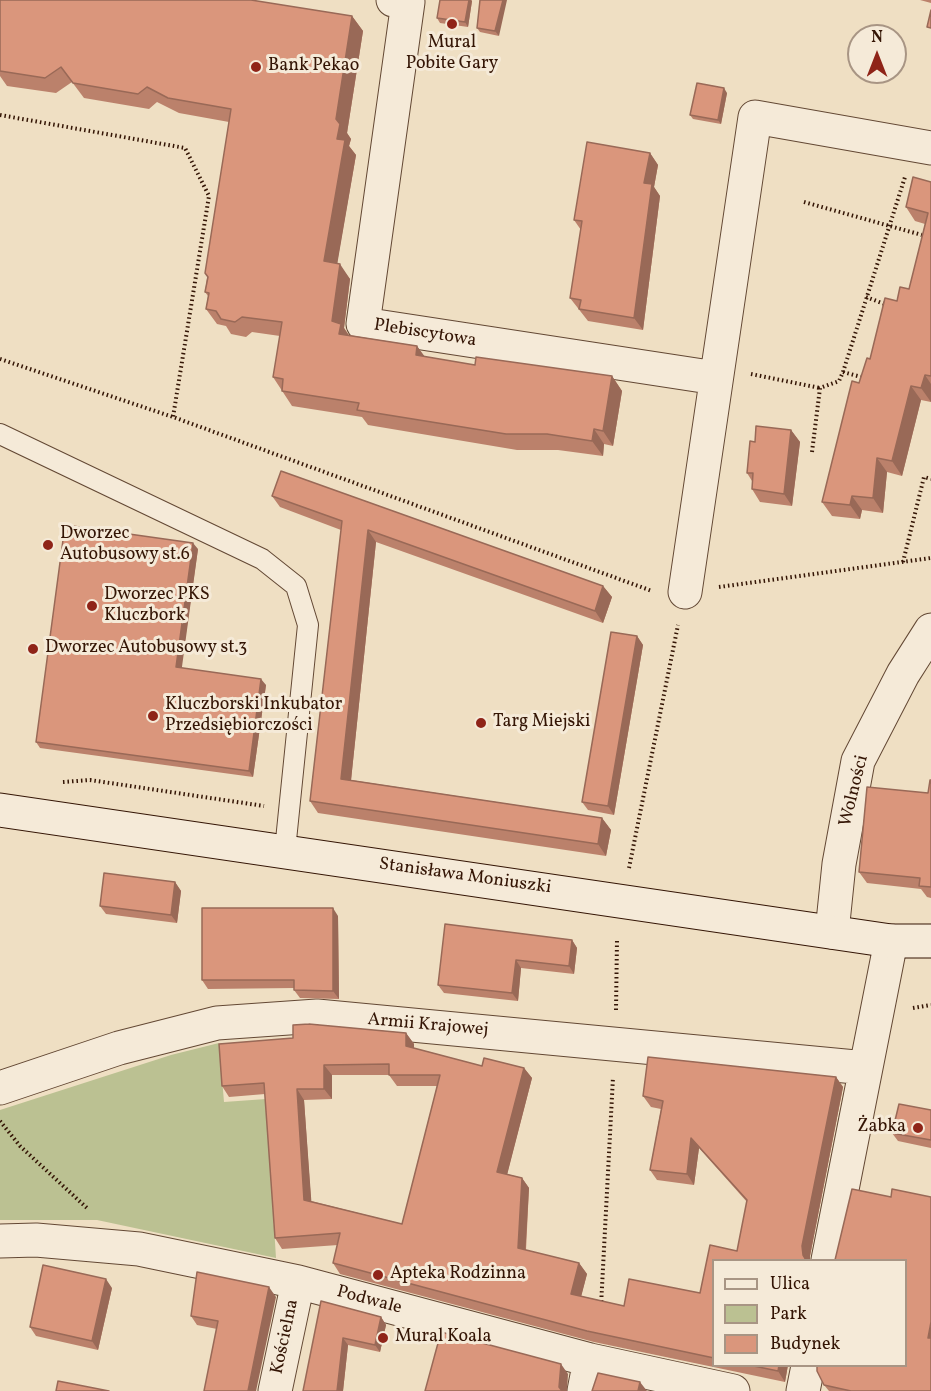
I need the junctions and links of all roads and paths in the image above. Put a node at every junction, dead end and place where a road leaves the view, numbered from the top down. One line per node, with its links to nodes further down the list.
1 (393, 0): 11 (street, Plebiscytowa)
2 (0, 115): 14 (path)
3 (923, 146): 5 (path); 11 (street)
4 (804, 202): 5 (path)
5 (888, 226): 6 (path); 7 (path)
6 (922, 235)
7 (866, 297): 8 (path); 10 (path)
8 (890, 306)
9 (0, 359): 14 (path)
10 (843, 372): 12 (path); 13 (path)
11 (717, 373): 13 (path); 20 (street)
12 (870, 379)
13 (820, 388): 16 (path)
14 (172, 417): 20 (path)
15 (0, 434): 23 (lane)
16 (812, 452)
17 (931, 479): 19 (path)
18 (931, 558): 19 (path)
19 (903, 562): 20 (path)
20 (685, 592): 24 (path)
21 (931, 630): 25 (street, Wolności)
22 (0, 810): 23 (street, Stanisława Moniuszki)
23 (285, 850): 25 (street, Stanisława Moniuszki)
24 (627, 878)
25 (832, 932): 27 (street, Stanisława Moniuszki)
26 (617, 940): 29 (path)
27 (891, 941): 28 (street, Stanisława Moniuszki); 31 (street)
28 (931, 941)
29 (616, 1013)
30 (614, 1066): 38 (path)
31 (866, 1068): 32 (street, Armii Krajowej); 36 (street)
32 (0, 1088)
33 (0, 1121): 34 (path)
34 (91, 1213)
35 (0, 1241): 37 (street, Podwale)
36 (828, 1259)
37 (298, 1282): 40 (street, Podwale); 41 (street, Kościelna)
38 (601, 1310)
39 (808, 1367): 43 (street)
40 (587, 1376): 42 (street, Podwale)
41 (275, 1391)
42 (733, 1391)
43 (803, 1391)

